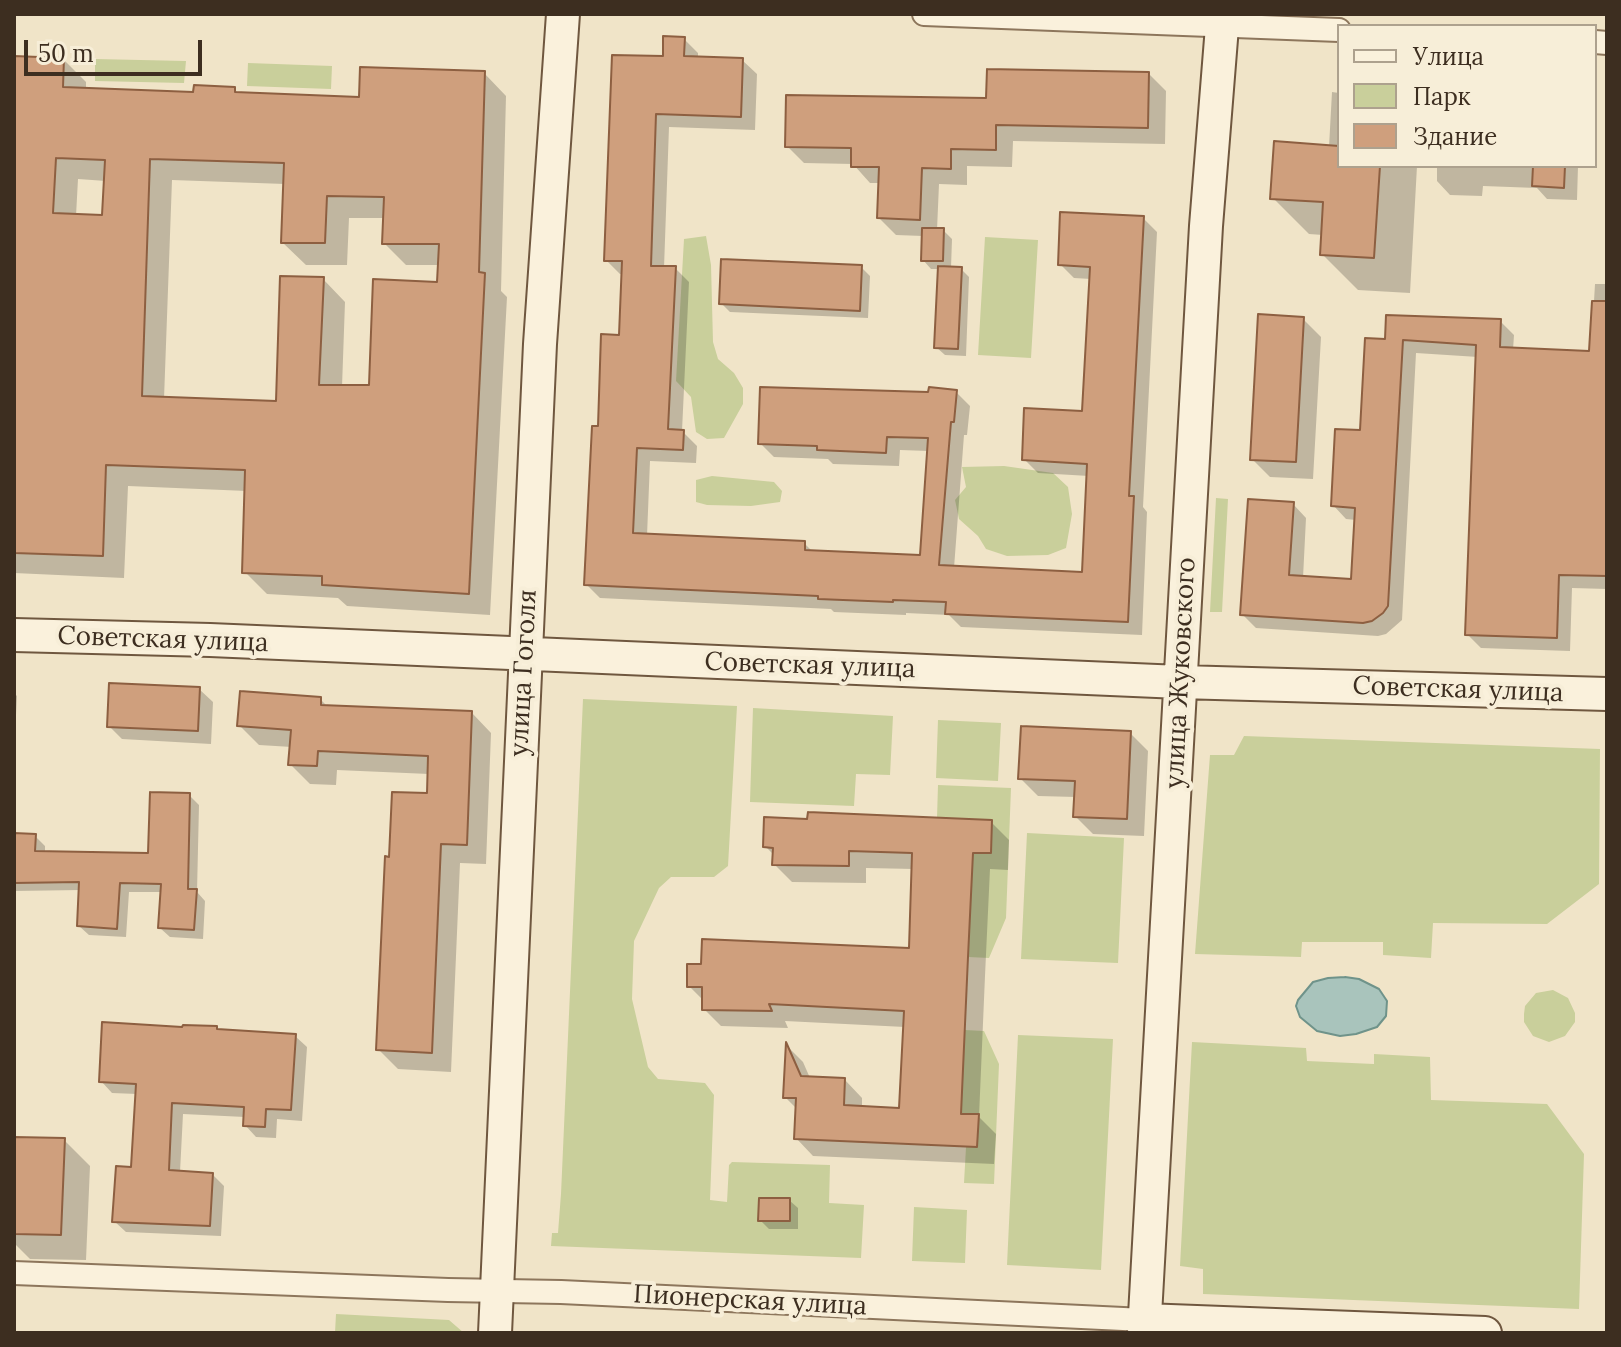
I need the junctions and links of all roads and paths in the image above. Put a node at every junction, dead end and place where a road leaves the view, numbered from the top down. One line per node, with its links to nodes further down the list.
1 (563, 14): 6 (main road, улица Гоголя)
2 (924, 14): 3 (street)
3 (1223, 20): 4 (street); 7 (main road, улица Жуковского)
4 (1337, 30)
5 (14, 635): 6 (main road, Советская улица)
6 (525, 655): 7 (main road, Советская улица); 10 (main road, улица Гоголя)
7 (1180, 682): 8 (main road, Советская улица); 11 (main road, улица Жуковского)
8 (1607, 694)
9 (14, 1273): 10 (street, Пионерская улица)
10 (497, 1291): 11 (street, Пионерская улица); 12 (main road, улица Гоголя)
11 (1144, 1326): 13 (main road, Пионерская улица)
12 (495, 1333)
13 (1485, 1333)

